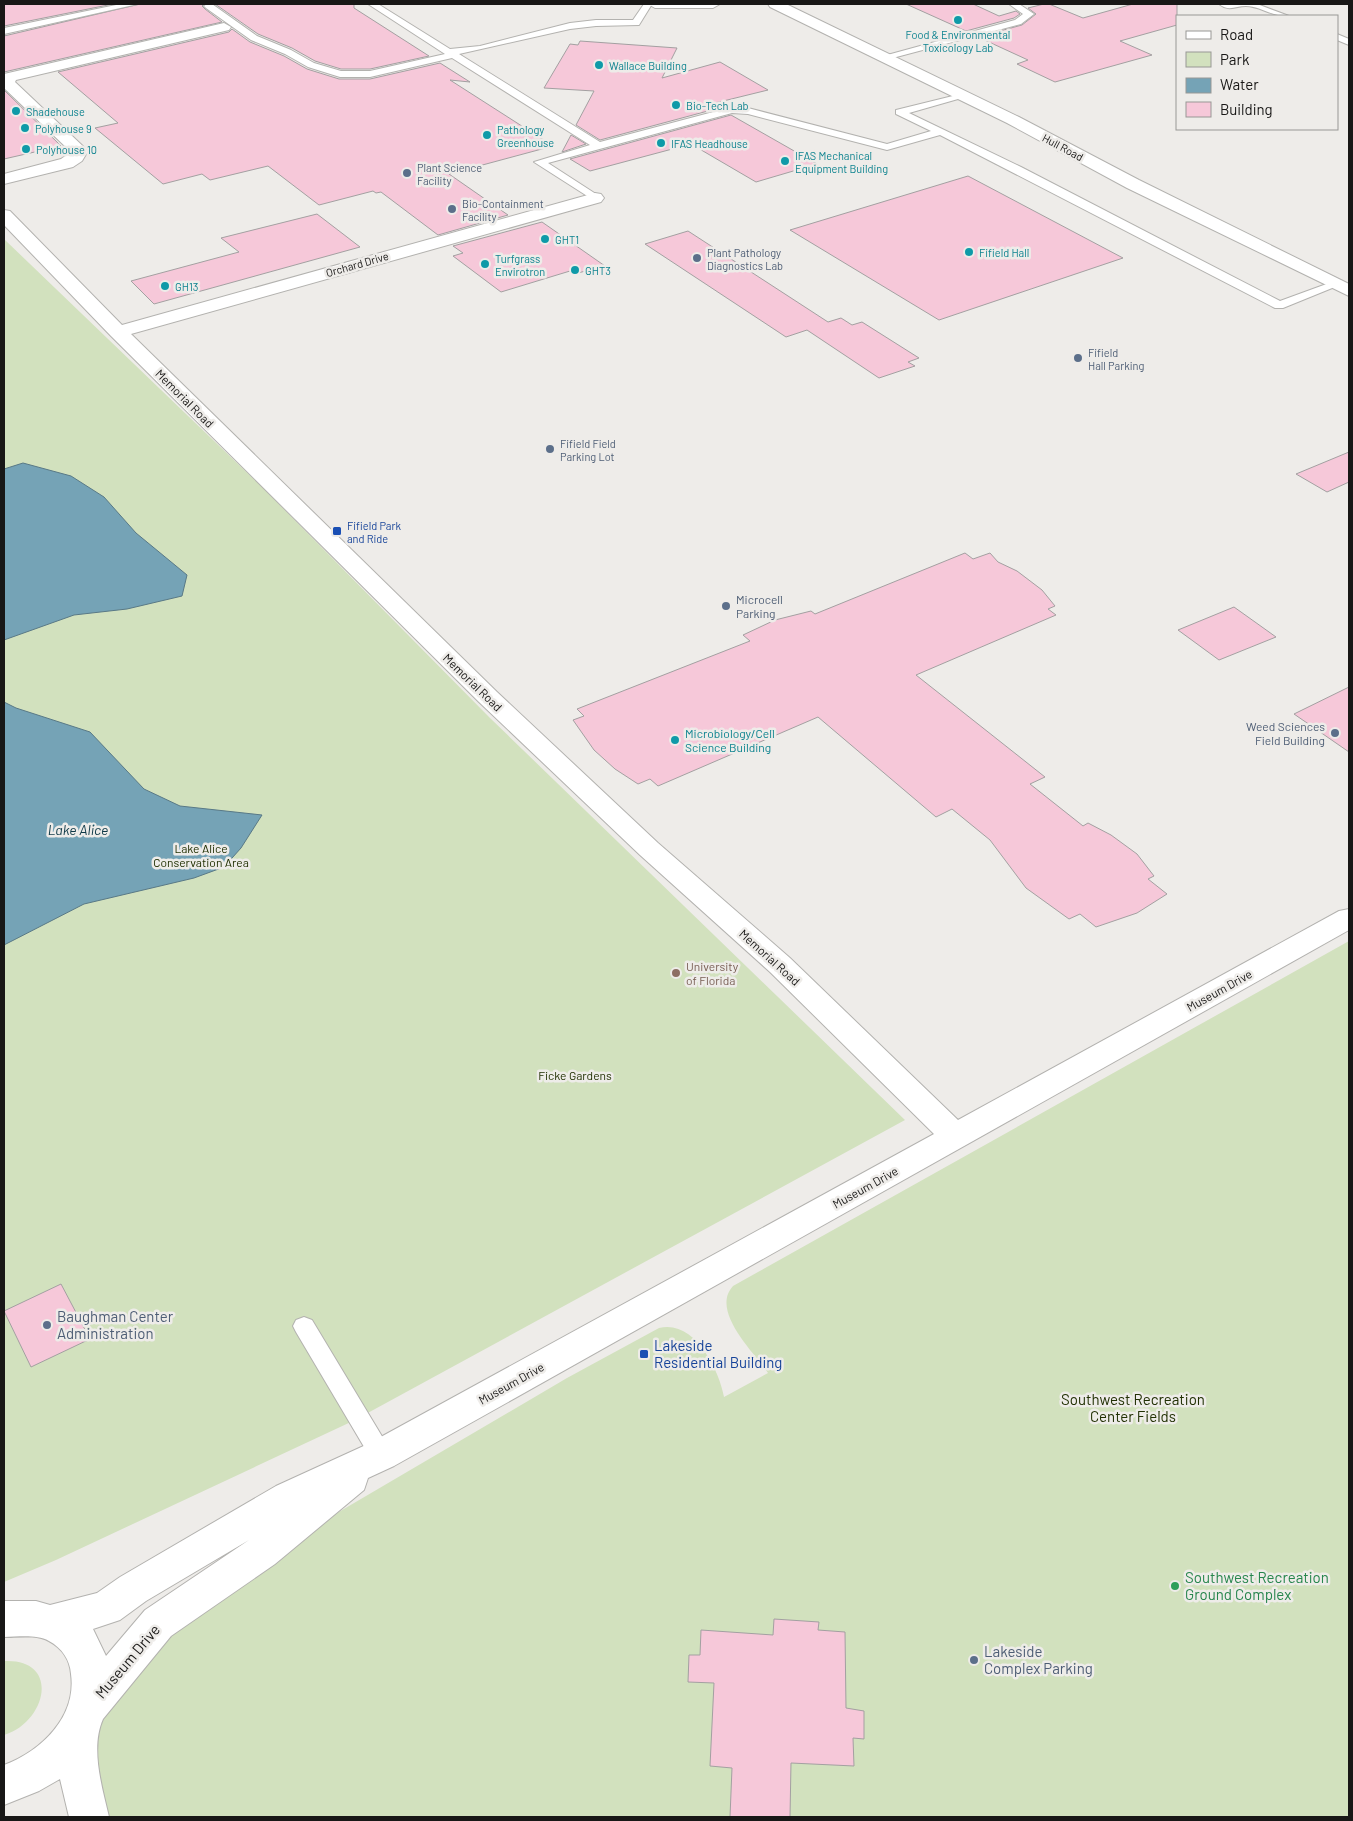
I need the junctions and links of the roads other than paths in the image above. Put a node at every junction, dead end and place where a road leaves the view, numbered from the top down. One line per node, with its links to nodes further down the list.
1 (133, 4): 14 (lane)
2 (214, 4): 16 (lane)
3 (372, 4): 16 (lane)
4 (648, 4): 15 (lane)
5 (655, 4): 6 (street)
6 (712, 4)
7 (775, 4): 17 (street, Hull Road)
8 (1013, 4): 17 (lane)
9 (1224, 4): 10 (lane)
10 (1244, 4)
11 (1249, 4): 12 (lane)
12 (1281, 15)
13 (224, 27): 22 (street)
14 (4, 31)
15 (491, 47): 16 (lane); 18 (lane)
16 (451, 54): 18 (lane)
17 (885, 58): 19 (street, Hull Road)
18 (475, 69): 21 (lane)
19 (962, 95): 20 (lane); 25 (street, Hull Road)
20 (940, 132): 21 (lane); 25 (lane)
21 (598, 146): 23 (lane)
22 (4, 179)
23 (595, 198): 26 (street, Orchard Drive)
24 (4, 215): 26 (street, Memorial Road)
25 (1345, 285)
26 (118, 332): 28 (street, Memorial Road)
27 (1349, 918): 28 (street, Museum Drive)
28 (956, 1136): 30 (street, Museum Drive)
29 (304, 1326): 30 (lane)
30 (381, 1455): 32 (street, Museum Drive); 33 (street, Museum Drive)
31 (4, 1619): 32 (street)
32 (53, 1622): 33 (street)
33 (84, 1719): 34 (street, Museum Drive); 35 (street)
34 (4, 1785)
35 (89, 1817)

